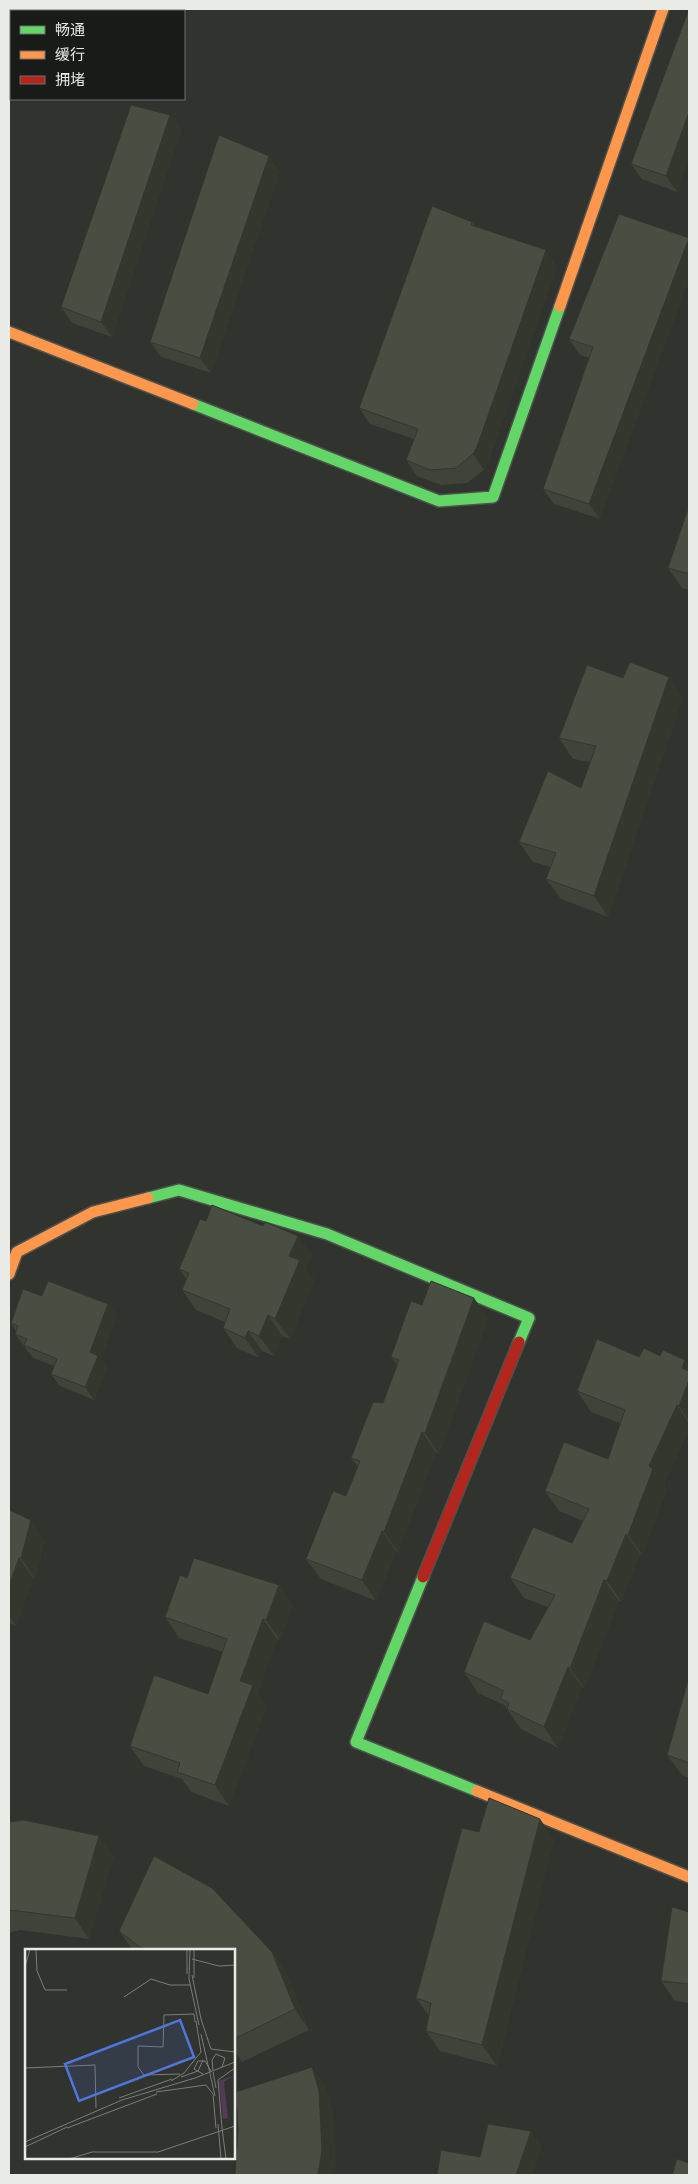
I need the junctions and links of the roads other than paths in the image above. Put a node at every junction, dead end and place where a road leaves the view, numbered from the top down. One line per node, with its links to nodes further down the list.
1 (663, 9): 2 (street)
2 (9, 332)
3 (9, 1274): 4 (street)
4 (689, 1877)

